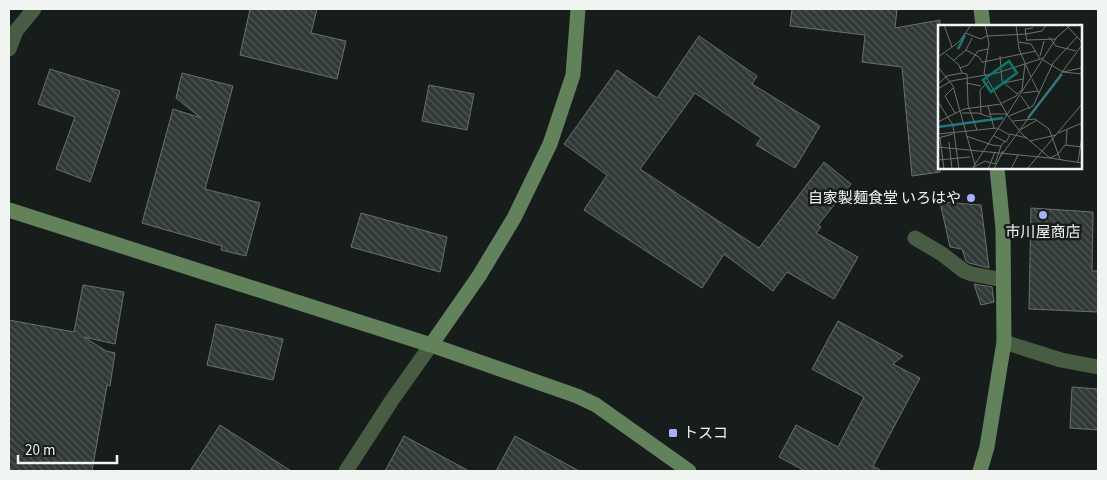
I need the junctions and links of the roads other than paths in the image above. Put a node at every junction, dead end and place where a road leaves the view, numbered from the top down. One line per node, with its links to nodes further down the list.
1 (34, 9): 5 (street)
2 (578, 9): 11 (street)
3 (982, 9): 4 (street)
4 (983, 25)
5 (9, 49)
6 (997, 169): 9 (street)
7 (9, 210): 11 (street)
8 (915, 238): 9 (street)
9 (1003, 280): 10 (street)
10 (1004, 342): 12 (street); 15 (street)
11 (431, 344): 13 (street); 14 (street)
12 (1098, 367)
13 (346, 471)
14 (688, 471)
15 (980, 471)

